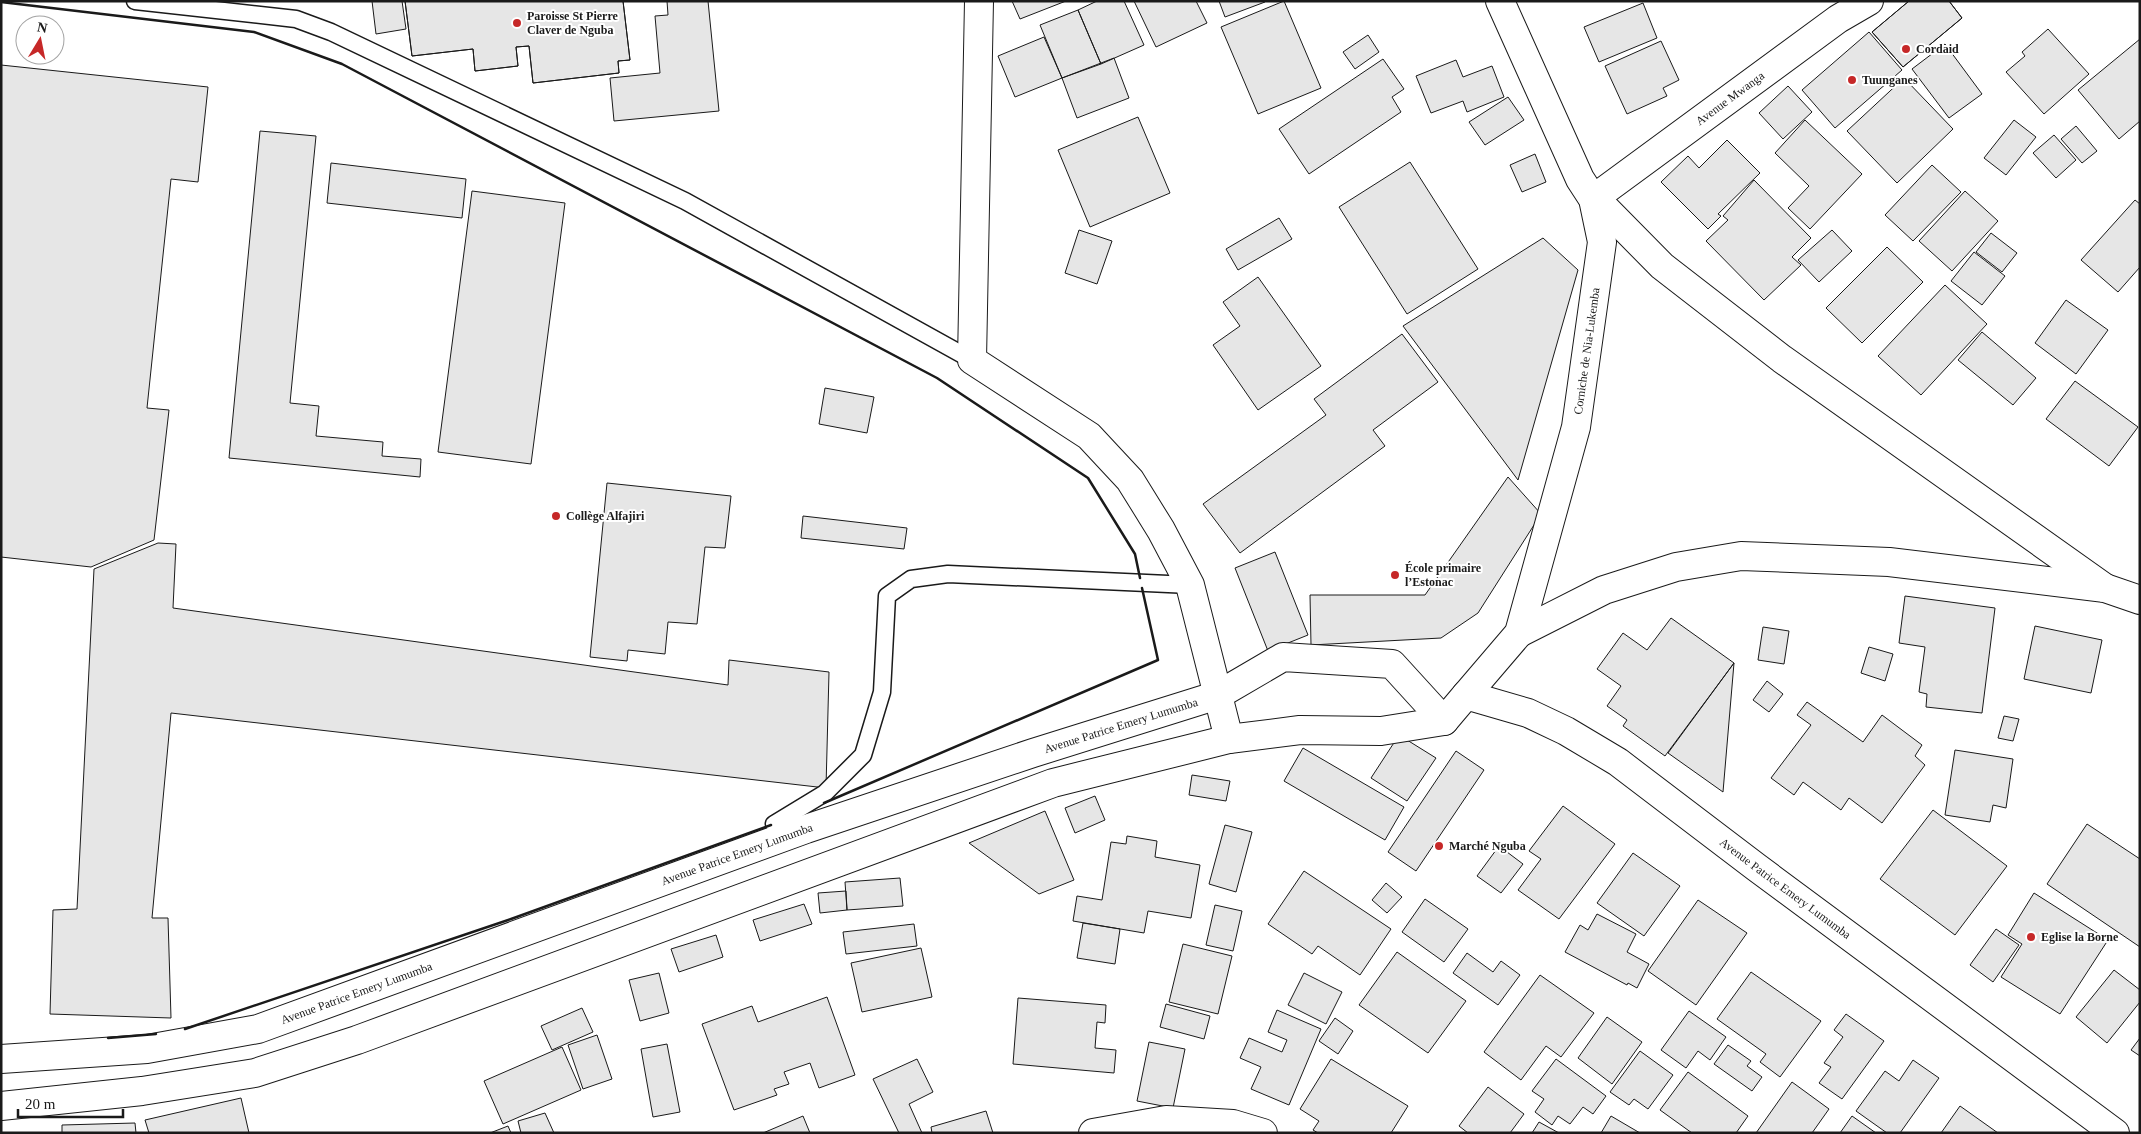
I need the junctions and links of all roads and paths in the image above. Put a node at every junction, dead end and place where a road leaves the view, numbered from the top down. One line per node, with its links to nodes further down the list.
1 (135, 1): 6 (lane)
2 (979, 1): 6 (main road)
3 (1500, 1): 5 (main road, Corniche de Nia-Lukemba)
4 (1869, 1): 5 (main road, Avenue Mwanga)
5 (1593, 198): 8 (main road); 10 (main road, Corniche de Nia-Lukemba)
6 (972, 360): 7 (main road)
7 (1190, 584): 11 (main road); 15 (lane)
8 (2105, 588): 9 (main road); 10 (main road)
9 (2140, 600)
10 (1519, 633): 12 (main road, Corniche de Nia-Lukemba)
11 (1218, 695): 13 (main road, Avenue Patrice Emery Lumumba); 14 (main road); 15 (main road, Avenue Patrice Emery Lumumba)
12 (1466, 695): 13 (main road); 20 (main road, Avenue Patrice Emery Lumumba)
13 (1444, 721): 14 (main road)
14 (1229, 739): 17 (main road)
15 (806, 829): 16 (main road, Avenue Patrice Emery Lumumba)
16 (1, 1058)
17 (1, 1106)
18 (1092, 1133): 19 (main road)
19 (1263, 1133)
20 (2115, 1133)

